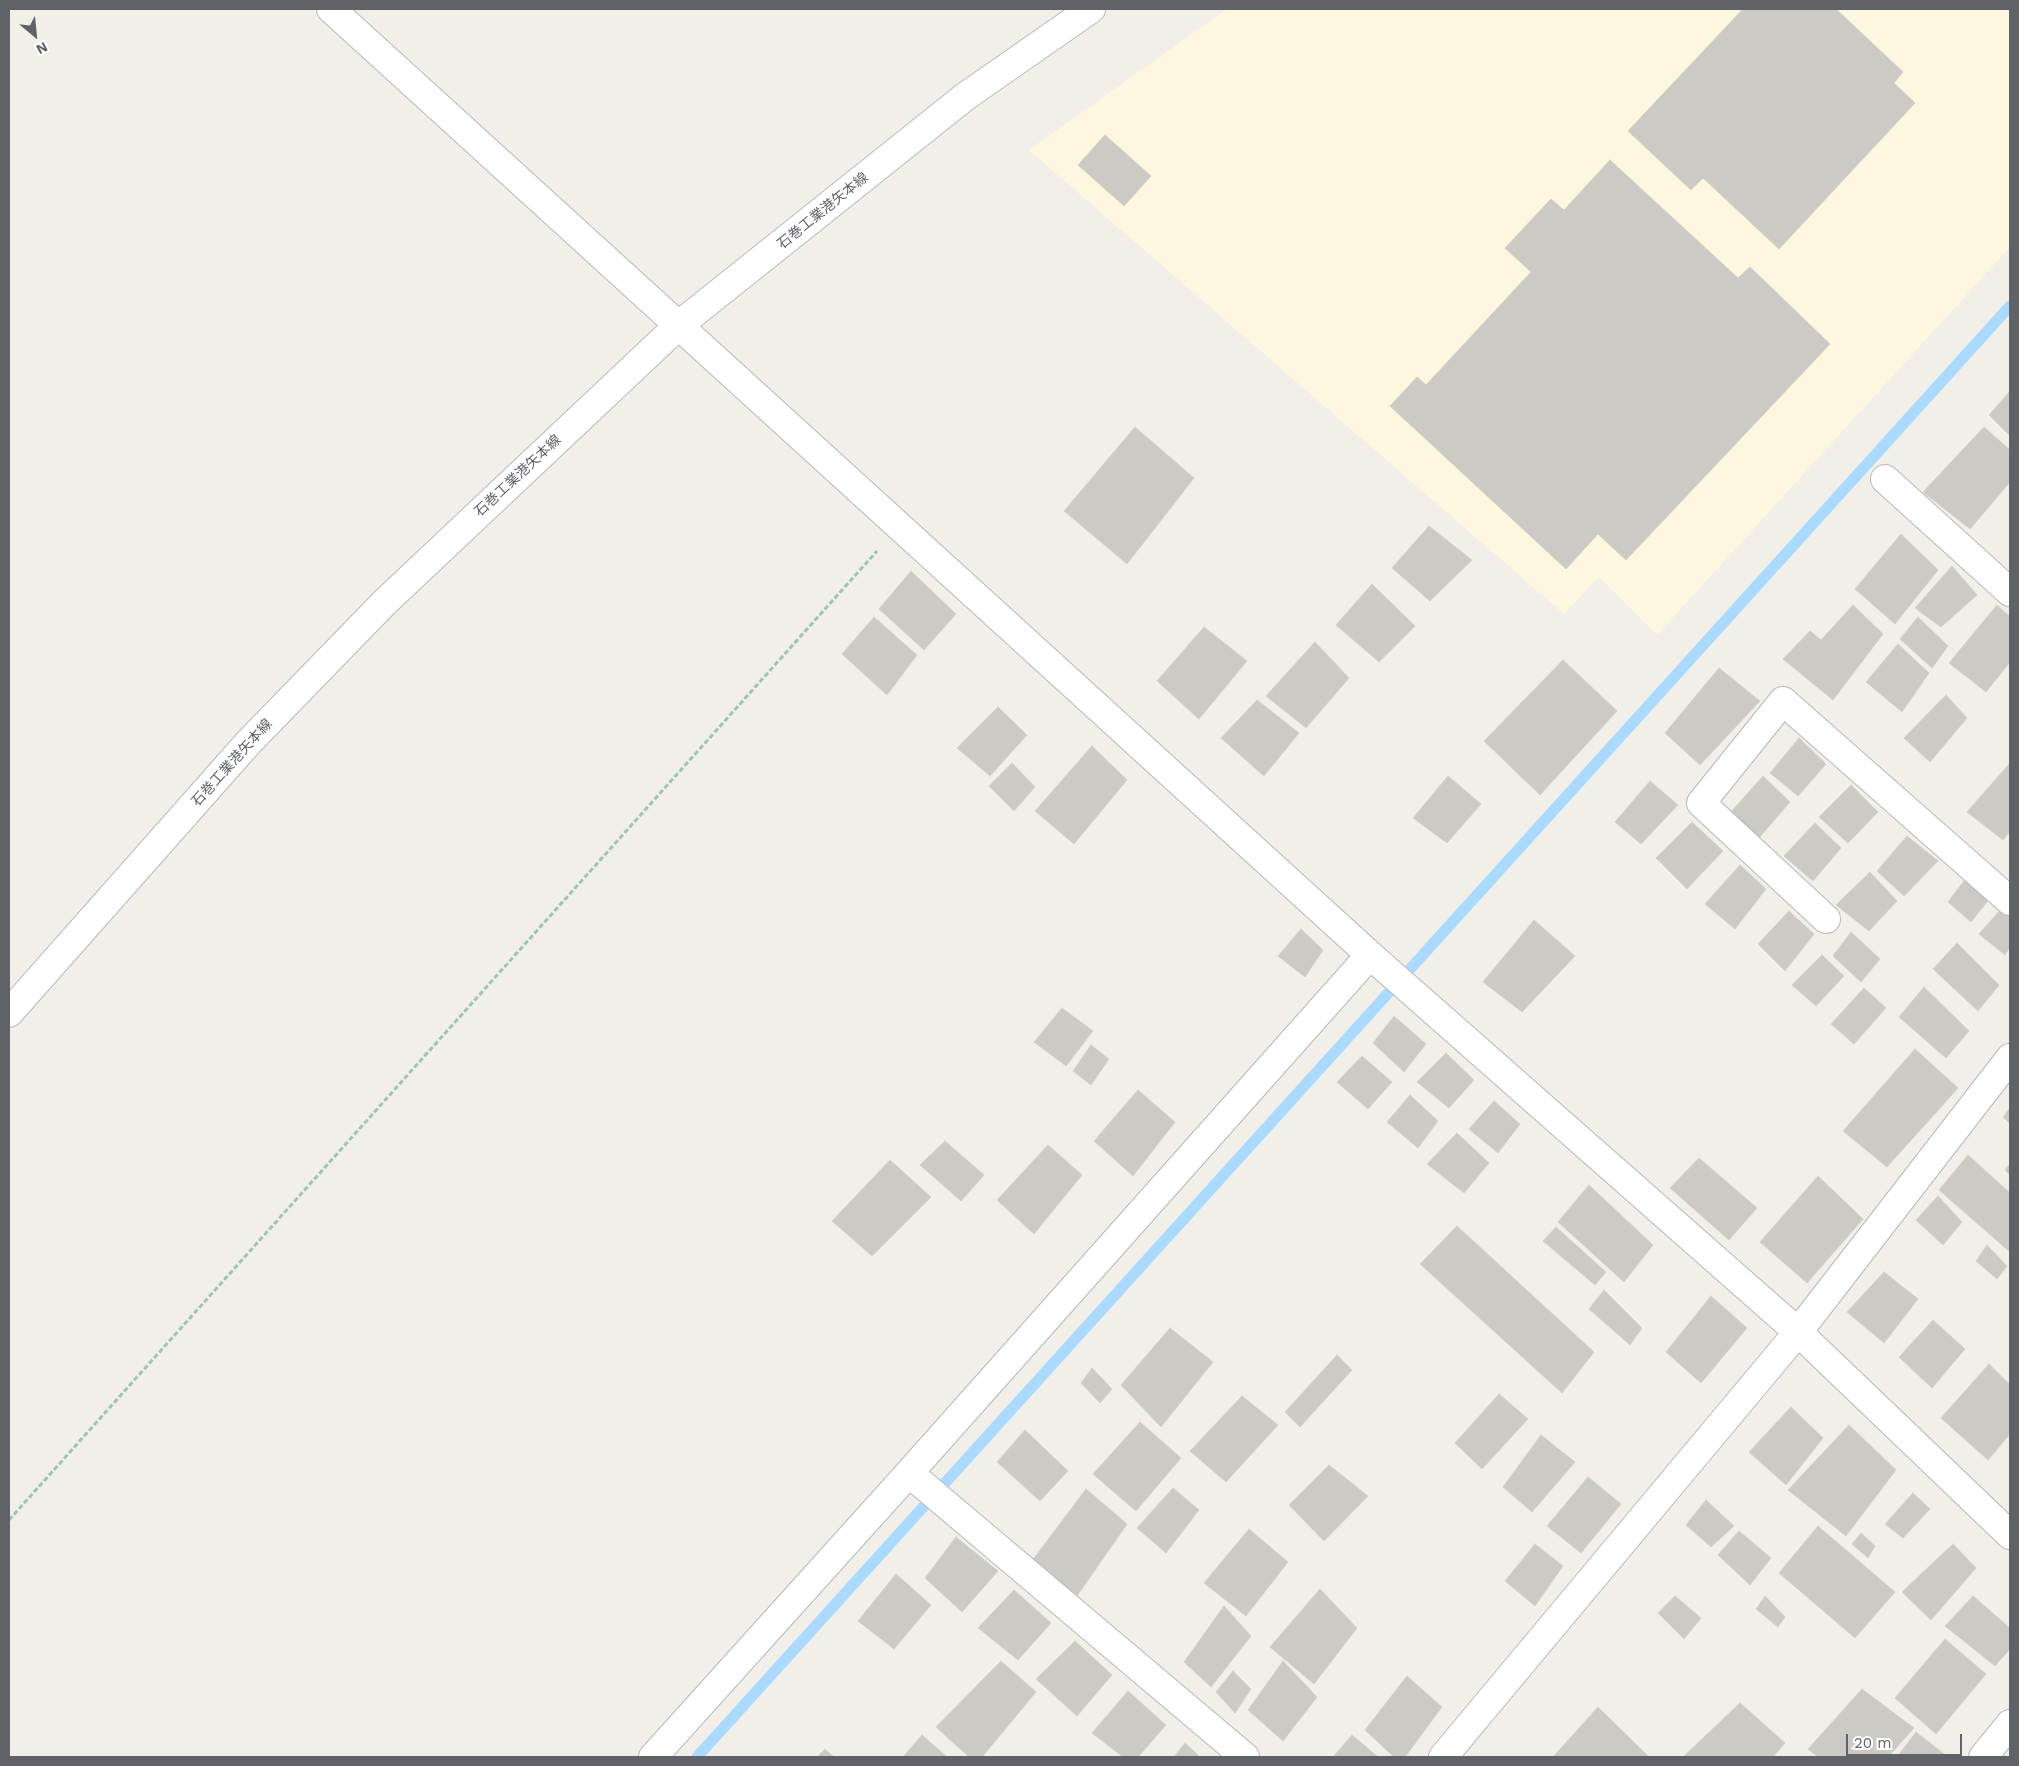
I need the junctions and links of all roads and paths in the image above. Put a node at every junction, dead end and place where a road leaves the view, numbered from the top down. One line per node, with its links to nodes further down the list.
1 (331, 9): 3 (street)
2 (1091, 9): 3 (street, 石巻工業港矢本線)
3 (679, 325): 5 (street); 10 (street, 石巻工業港矢本線)
4 (1886, 479): 6 (street)
5 (899, 527): 9 (street); 14 (path)
6 (2010, 592)
7 (2010, 900): 8 (street)
8 (1826, 919)
9 (1377, 962): 12 (street); 13 (street)
10 (9, 1013)
11 (2010, 1058): 12 (street)
12 (1798, 1332): 15 (street); 19 (street)
13 (915, 1478): 17 (street); 18 (street)
14 (9, 1520)
15 (2010, 1535)
16 (2010, 1724): 20 (street)
17 (653, 1757)
18 (1245, 1757)
19 (1443, 1757)
20 (1983, 1757)

